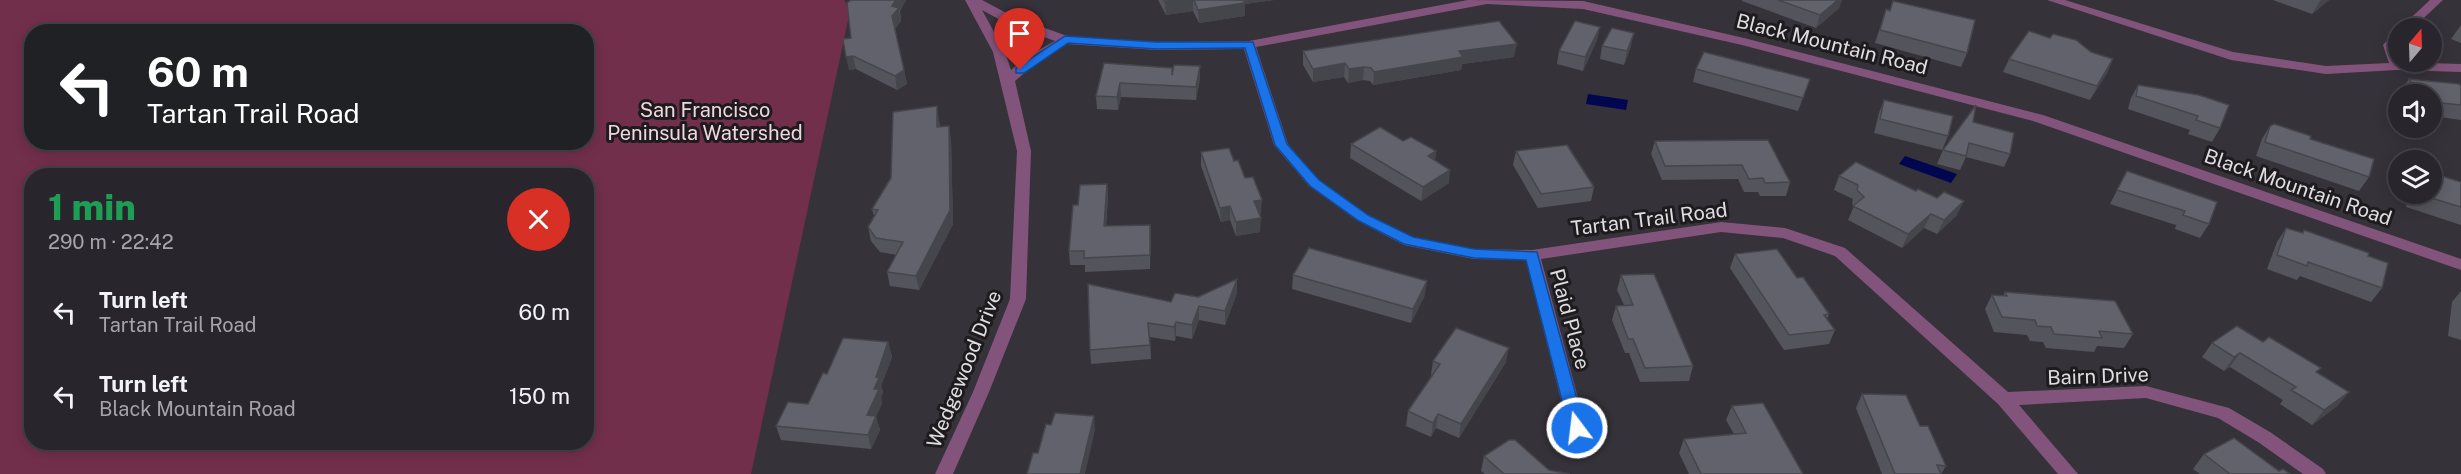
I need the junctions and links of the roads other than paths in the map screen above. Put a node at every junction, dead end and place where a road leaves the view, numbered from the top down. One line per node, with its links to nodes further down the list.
1 (972, 0): 5 (street, Black Mountain Road); 10 (street, Wedgewood Drive)
2 (2053, 0): 7 (street)
3 (2437, 0): 4 (street)
4 (2417, 18)
5 (1065, 40): 6 (street, Black Mountain Road); 10 (street)
6 (1249, 45): 11 (street, Tartan Trail Road); 12 (street, Black Mountain Road)
7 (2388, 67)
8 (2442, 67): 9 (street)
9 (2461, 68)
10 (1008, 80): 15 (street, Wedgewood Drive)
11 (1532, 255): 13 (street, Tartan Trail Road); 14 (street, Plaid Place)
12 (2461, 265)
13 (2004, 399): 16 (street, Tartan Trail Road); 17 (street, Bairn Drive)
14 (1577, 428)
15 (944, 474)
16 (2069, 474)
17 (2317, 474)

